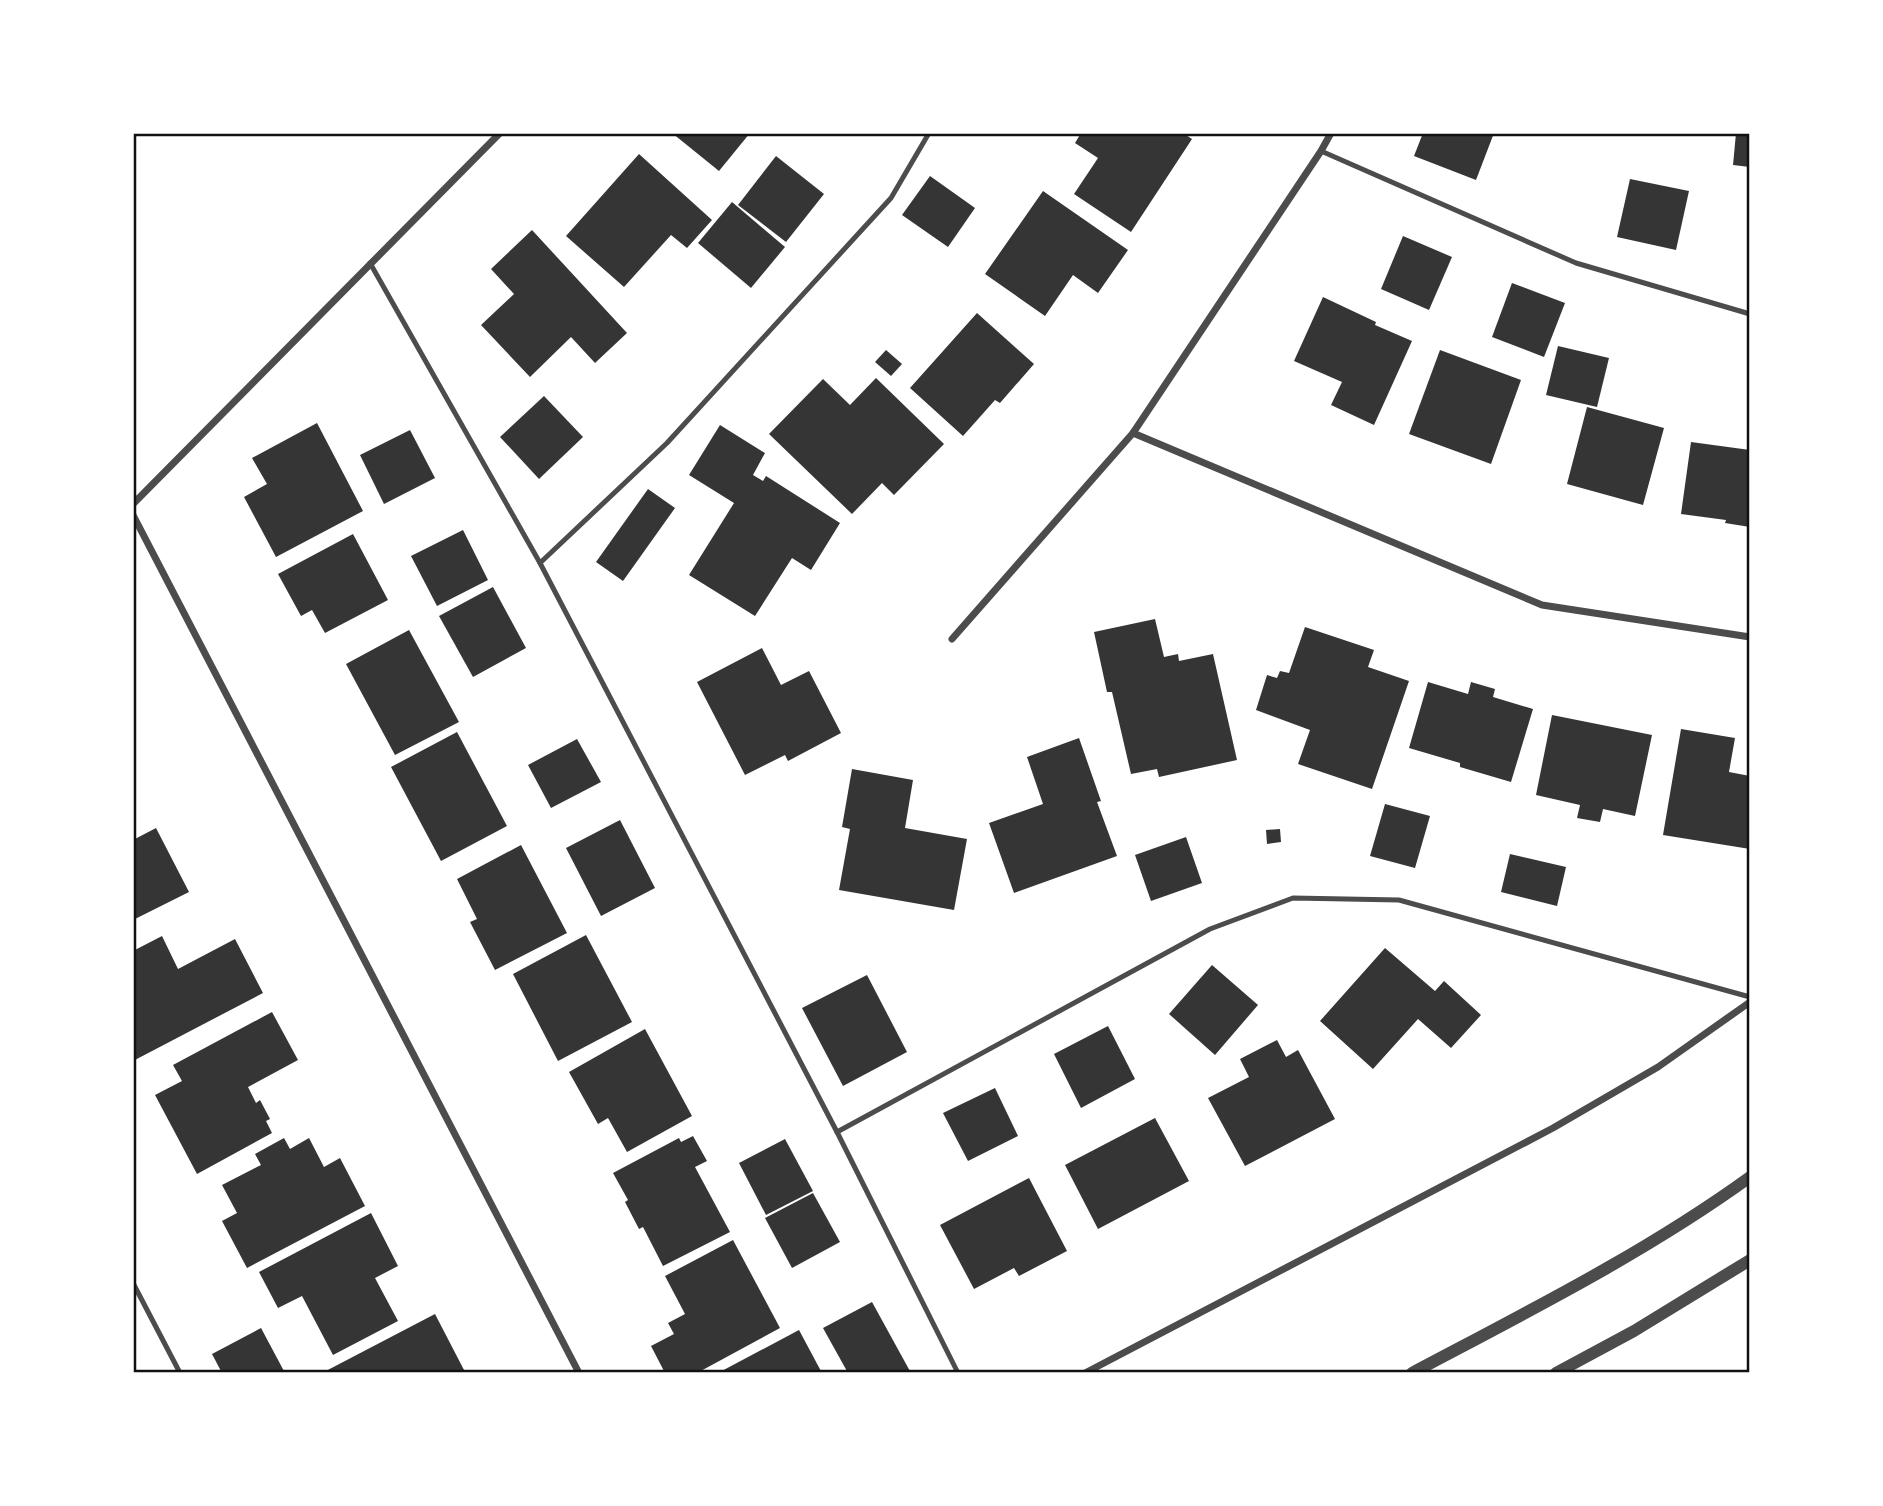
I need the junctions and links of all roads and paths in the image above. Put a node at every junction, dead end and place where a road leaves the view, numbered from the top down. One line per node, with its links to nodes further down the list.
1 (500, 133): 5 (street)
2 (929, 133): 10 (lane)
3 (1331, 133): 4 (street)
4 (1321, 151): 6 (lane); 7 (street)
5 (370, 263): 8 (street); 10 (lane)
6 (1750, 314)
7 (1133, 433): 11 (street); 12 (street)
8 (133, 504)
9 (133, 515): 19 (street)
10 (540, 563): 14 (lane)
11 (1750, 638)
12 (952, 639)
13 (1750, 1000): 14 (lane); 21 (street)
14 (837, 1132): 20 (lane)
15 (1750, 1177): 22 (street)
16 (1750, 1260): 23 (street)
17 (133, 1283): 18 (lane)
18 (180, 1373)
19 (579, 1373)
20 (958, 1373)
21 (1085, 1373)
22 (1412, 1373)
23 (1556, 1373)

